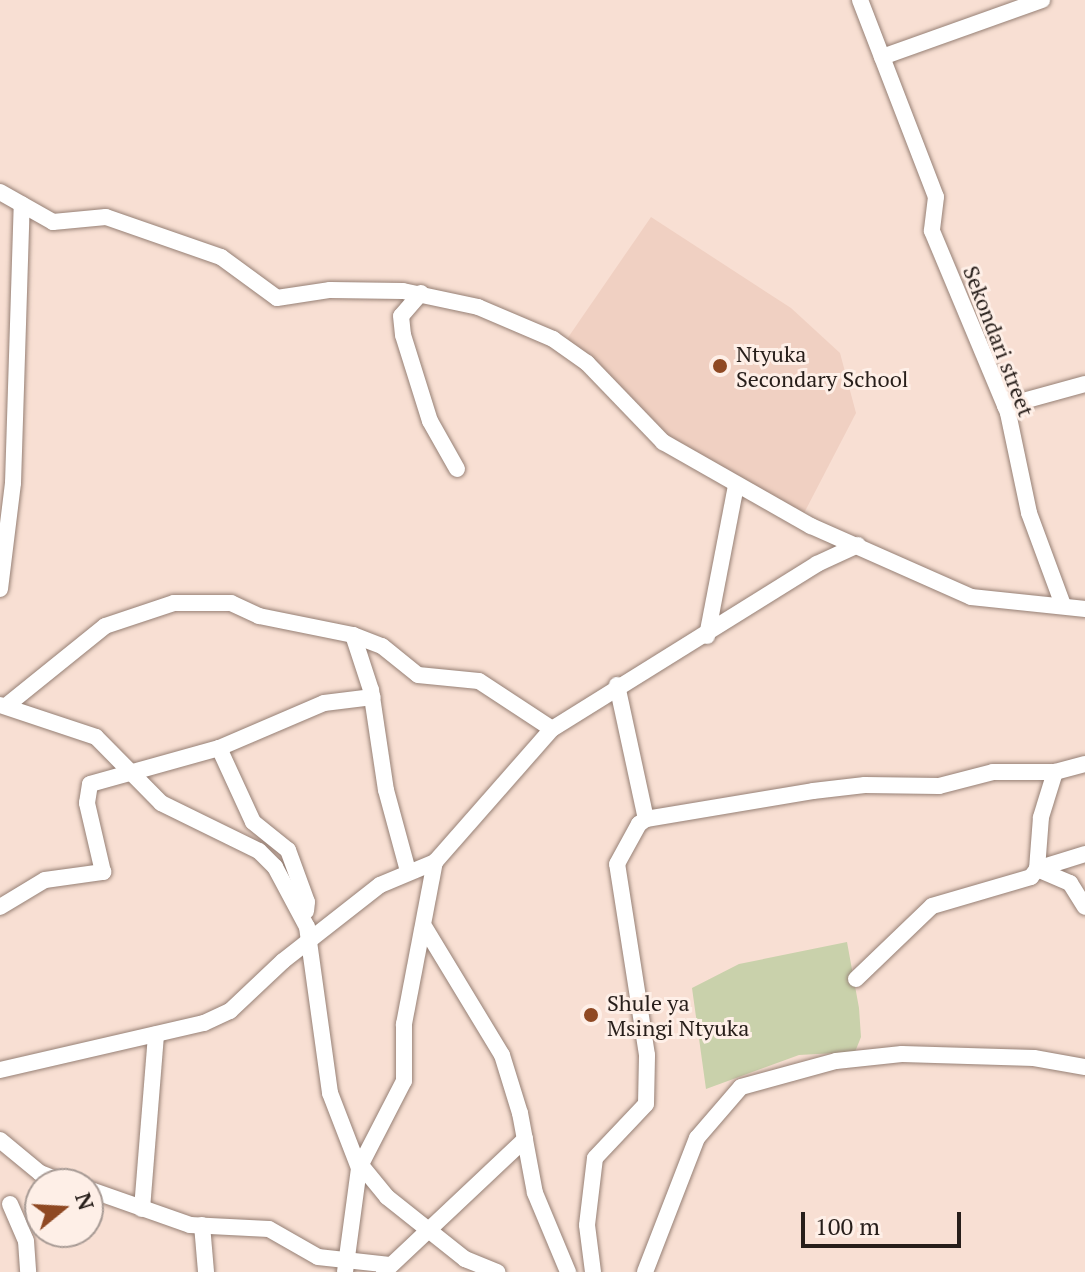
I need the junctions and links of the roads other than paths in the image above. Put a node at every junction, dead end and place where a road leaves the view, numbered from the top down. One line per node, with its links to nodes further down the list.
1 (860, 0): 3 (street)
2 (1042, 0): 3 (street)
3 (882, 57): 8 (street, Sekondari street)
4 (0, 192): 5 (street)
5 (22, 204): 6 (street); 12 (street)
6 (421, 293): 9 (street); 10 (street)
7 (1085, 384): 8 (street)
8 (1005, 406): 14 (street, Sekondari street)
9 (457, 469)
10 (736, 486): 11 (street); 17 (street)
11 (858, 545): 14 (street); 17 (street)
12 (2, 558): 13 (street)
13 (0, 589)
14 (1063, 605): 15 (street)
15 (1085, 609)
16 (353, 635): 19 (street); 20 (street); 21 (street)
17 (707, 636): 18 (street)
18 (617, 685): 21 (street); 26 (street)
19 (373, 697): 22 (street); 30 (street)
20 (3, 705): 25 (street)
21 (552, 729): 28 (street)
22 (219, 748): 25 (street); 33 (street)
23 (1085, 764): 24 (street)
24 (1055, 772): 26 (street); 29 (street)
25 (128, 773): 31 (street); 33 (street)
26 (646, 819): 55 (street)
27 (1085, 854): 29 (street)
28 (435, 862): 30 (street); 34 (street)
29 (1037, 869): 32 (street); 36 (street)
30 (408, 871): 35 (street)
31 (0, 907)
32 (1085, 907)
33 (304, 921): 35 (street)
34 (425, 928): 40 (street); 42 (street)
35 (310, 939): 37 (street); 42 (street)
36 (856, 979)
37 (156, 1035): 39 (street); 46 (street)
38 (1085, 1067): 56 (street)
39 (0, 1070)
40 (525, 1139): 48 (street); 54 (street)
41 (0, 1140): 43 (street)
42 (360, 1166): 48 (street); 49 (street)
43 (34, 1168)
44 (104, 1195): 46 (street)
45 (10, 1204): 51 (street)
46 (142, 1209): 47 (street)
47 (202, 1225): 49 (street); 52 (street)
48 (428, 1229): 50 (street); 53 (street)
49 (345, 1266): 50 (street)
50 (387, 1269)
51 (28, 1272)
52 (206, 1272)
53 (497, 1272)
54 (568, 1272)
55 (593, 1272)
56 (645, 1272)

